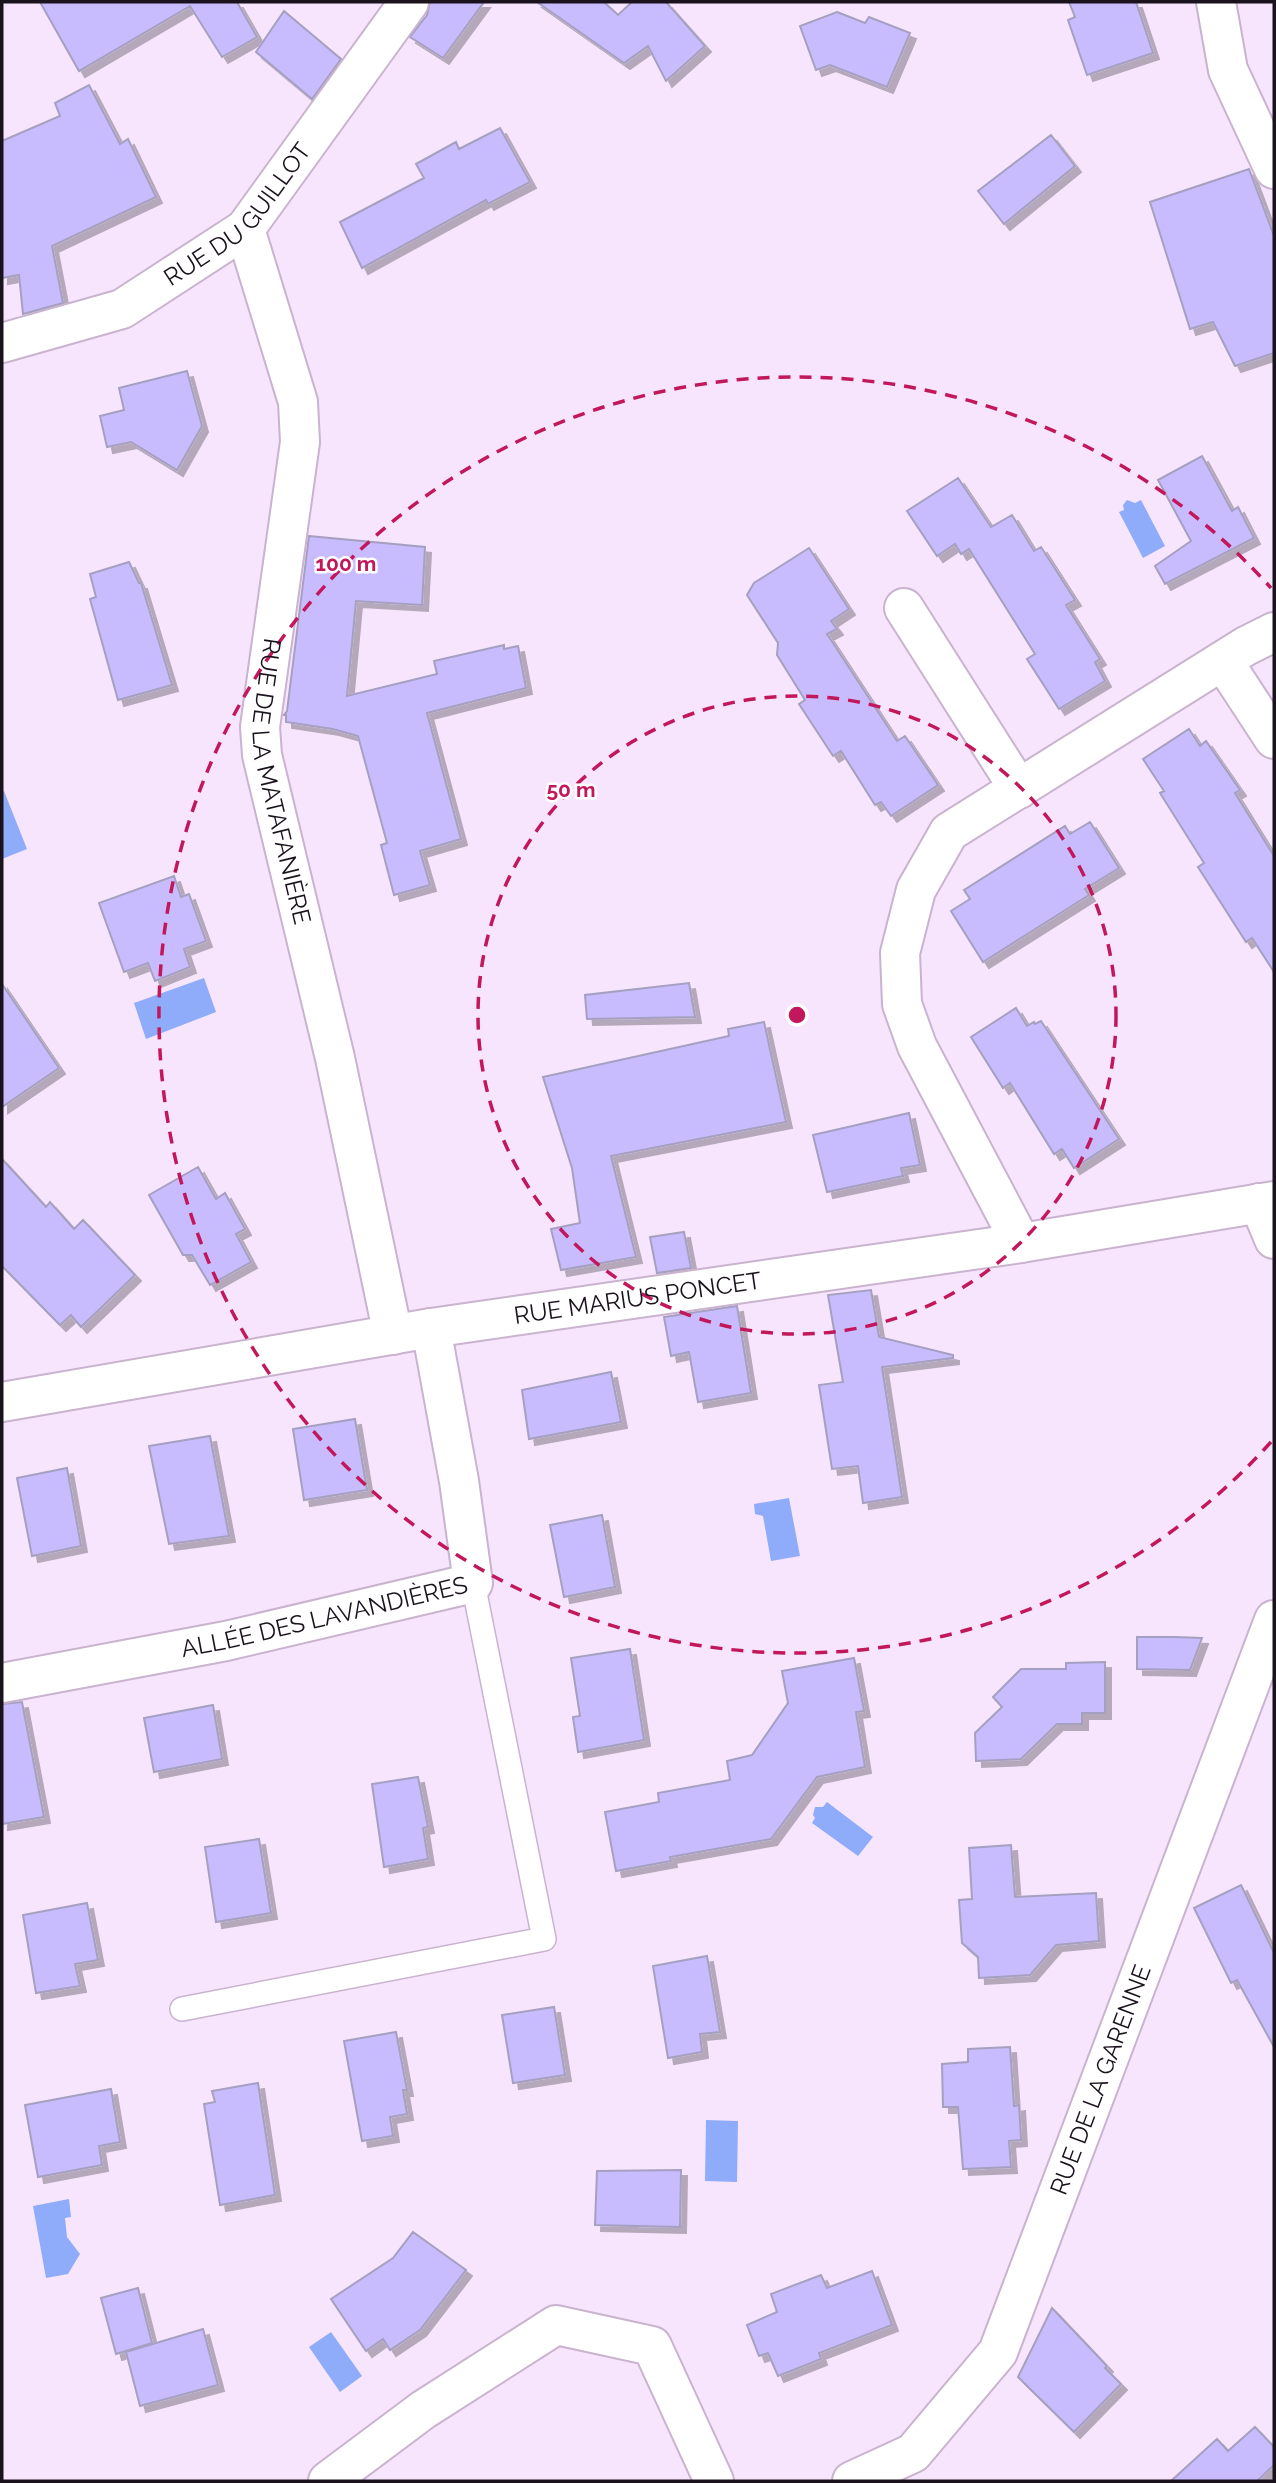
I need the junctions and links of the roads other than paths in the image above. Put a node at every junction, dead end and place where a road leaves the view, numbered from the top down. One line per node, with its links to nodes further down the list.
1 (409, 2): 4 (street, RUE DU GUILLOT)
2 (1216, 2): 3 (street)
3 (1274, 169)
4 (245, 229): 5 (street, RUE DU GUILLOT); 15 (street, RUE DE LA MATAFANIÈRE)
5 (2, 344)
6 (904, 608): 10 (street)
7 (1274, 632): 8 (street)
8 (1223, 661): 9 (street); 10 (street)
9 (1274, 739)
10 (1019, 789): 13 (street)
11 (1266, 1202): 12 (street); 13 (street, RUE MARIUS PONCET)
12 (1274, 1239)
13 (1021, 1243): 14 (street, RUE MARIUS PONCET)
14 (431, 1328): 15 (street, RUE MARIUS PONCET); 17 (street, ALLÉE DES LAVANDIÈRES)
15 (393, 1335): 16 (street, RUE MARIUS PONCET)
16 (2, 1402)
17 (473, 1583): 19 (street, ALLÉE DES LAVANDIÈRES); 20 (lane)
18 (1274, 1620): 23 (street, RUE DE LA GARENNE)
19 (2, 1683)
20 (182, 2009)
21 (328, 2481): 22 (street)
22 (714, 2481)
23 (852, 2481)

